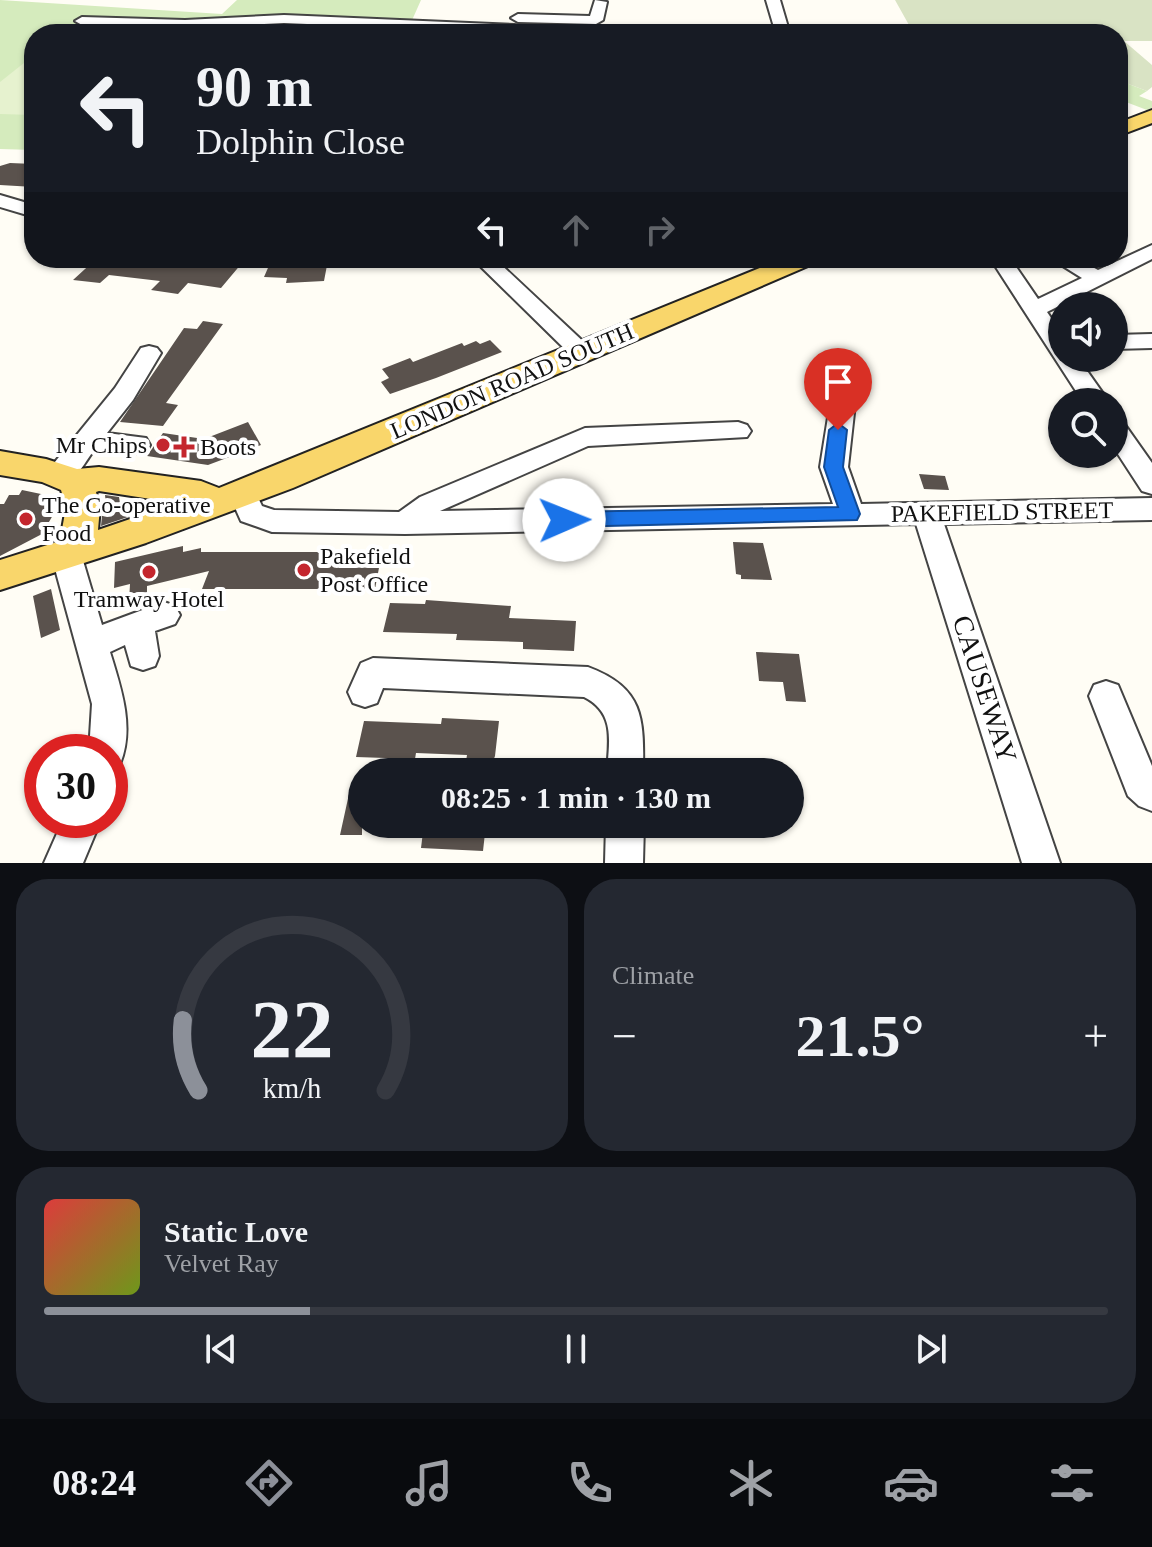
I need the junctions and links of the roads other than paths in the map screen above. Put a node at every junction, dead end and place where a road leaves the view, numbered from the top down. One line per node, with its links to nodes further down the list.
1 (524, 0): 10 (street)
2 (773, 0): 12 (street)
3 (600, 2): 11 (street)
4 (82, 21): 5 (street)
5 (185, 24)
6 (185, 24): 7 (street)
7 (249, 24)
8 (249, 24): 9 (street)
9 (429, 24)
10 (517, 24)
11 (550, 24)
12 (780, 24)
13 (1152, 116): 14 (main road)
14 (1128, 126)
15 (0, 201): 16 (street)
16 (24, 208)
17 (1152, 251): 18 (street)
18 (1128, 263)
19 (493, 268): 29 (street)
20 (782, 268): 29 (main road, LONDON ROAD SOUTH)
21 (1007, 268): 25 (street)
22 (1079, 268): 24 (street)
23 (1118, 268): 24 (street)
24 (1098, 278): 25 (street)
25 (1034, 310): 26 (street)
26 (1048, 330)
27 (1152, 341): 28 (street)
28 (1128, 342)
29 (581, 352): 39 (main road, LONDON ROAD SOUTH)
30 (149, 353): 33 (street)
31 (840, 369): 41 (street)
32 (738, 431): 43 (street)
33 (87, 440): 34 (street); 37 (street)
34 (137, 445)
35 (1128, 449): 38 (street)
36 (0, 463): 37 (main road)
37 (68, 478): 39 (main road); 44 (main road)
38 (1152, 484)
39 (231, 498): 43 (street, PAKEFIELD STREET); 44 (main road, LONDON ROAD SOUTH)
40 (1152, 509): 42 (street, PAKEFIELD STREET)
41 (850, 514): 42 (street, PAKEFIELD STREET); 43 (street, PAKEFIELD STREET)
42 (927, 515): 57 (street, CAUSEWAY)
43 (405, 523)
44 (71, 552): 45 (main road, LONDON ROAD SOUTH); 46 (street)
45 (0, 575)
46 (92, 646): 47 (street); 50 (street)
47 (143, 656)
48 (371, 673): 51 (street)
49 (1106, 696): 52 (street)
50 (108, 734)
51 (625, 758)
52 (1152, 793)
53 (74, 838): 55 (street)
54 (625, 838): 56 (street)
55 (63, 863)
56 (624, 863)
57 (1041, 863)

